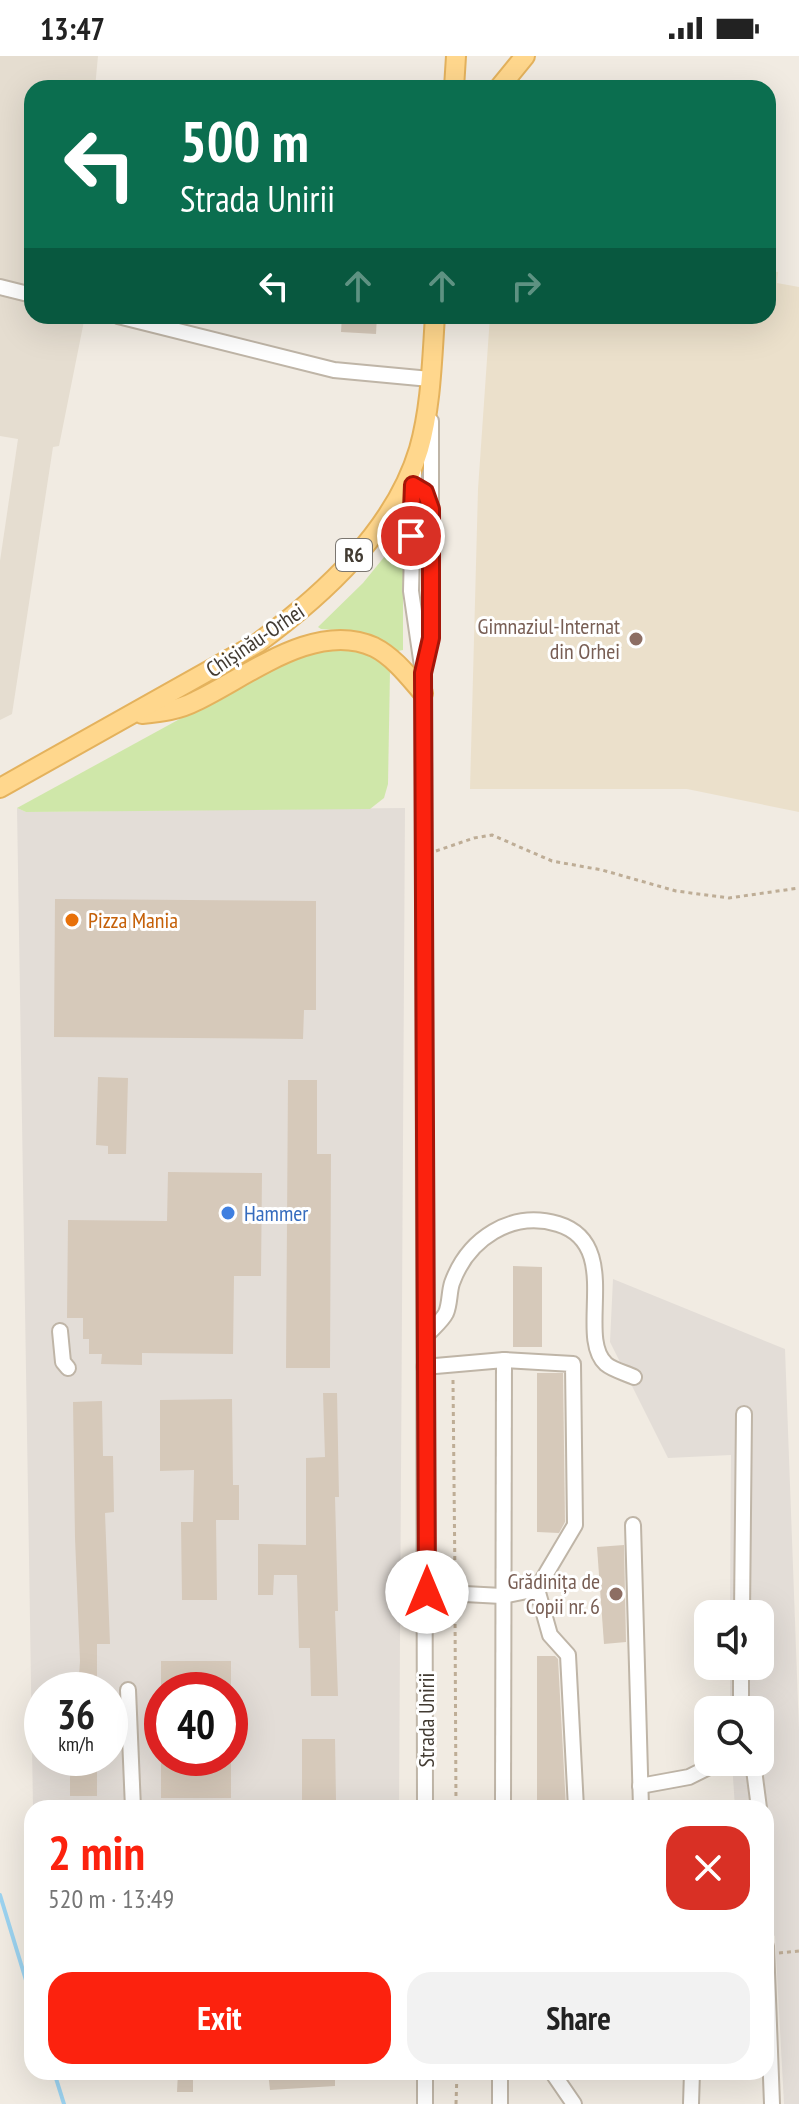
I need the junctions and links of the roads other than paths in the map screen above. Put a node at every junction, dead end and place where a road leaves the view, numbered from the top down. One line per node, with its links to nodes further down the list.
1 (456, 56): 3 (main road)
2 (525, 56): 4 (main road)
3 (454, 80)
4 (506, 80)
5 (0, 287): 6 (street)
6 (24, 293)
7 (151, 324): 9 (street)
8 (434, 324): 9 (main road, Chișinău-Orhei / R6)
9 (430, 379): 10 (main road, Chișinău-Orhei / R6); 11 (street, Strada Unirii)
10 (408, 486): 11 (street); 12 (street, Strada Unirii); 14 (main road, Chișinău-Orhei / R6)
11 (431, 509): 12 (street, Strada Unirii)
12 (423, 673): 13 (street, Strada Unirii)
13 (423, 693): 14 (main road); 17 (street, Strada Unirii)
14 (131, 715): 15 (main road, Chișinău-Orhei / R6)
15 (0, 788)
16 (60, 1331): 20 (street)
17 (426, 1336): 19 (street, Strada Unirii); 21 (street)
18 (504, 1360): 19 (street); 24 (street); 26 (street)
19 (424, 1367): 25 (street, Strada Unirii)
20 (68, 1368)
21 (634, 1377)
22 (744, 1414): 27 (street)
23 (633, 1525): 31 (street)
24 (537, 1589): 26 (street); 35 (street)
25 (427, 1592): 26 (street); 33 (street, Strada Unirii)
26 (502, 1596): 34 (street)
27 (742, 1600)
28 (128, 1690): 32 (street)
29 (694, 1774): 31 (street)
30 (755, 1776): 37 (street)
31 (640, 1786): 36 (street)
32 (133, 1800)
33 (425, 1800)
34 (503, 1800)
35 (576, 1800)
36 (641, 1800)
37 (758, 1800)
38 (425, 2080): 43 (street)
39 (500, 2080): 44 (street)
40 (558, 2080): 45 (street)
41 (692, 2080): 46 (street)
42 (771, 2080): 47 (street)
43 (425, 2104)
44 (500, 2104)
45 (574, 2104)
46 (691, 2104)
47 (772, 2104)

